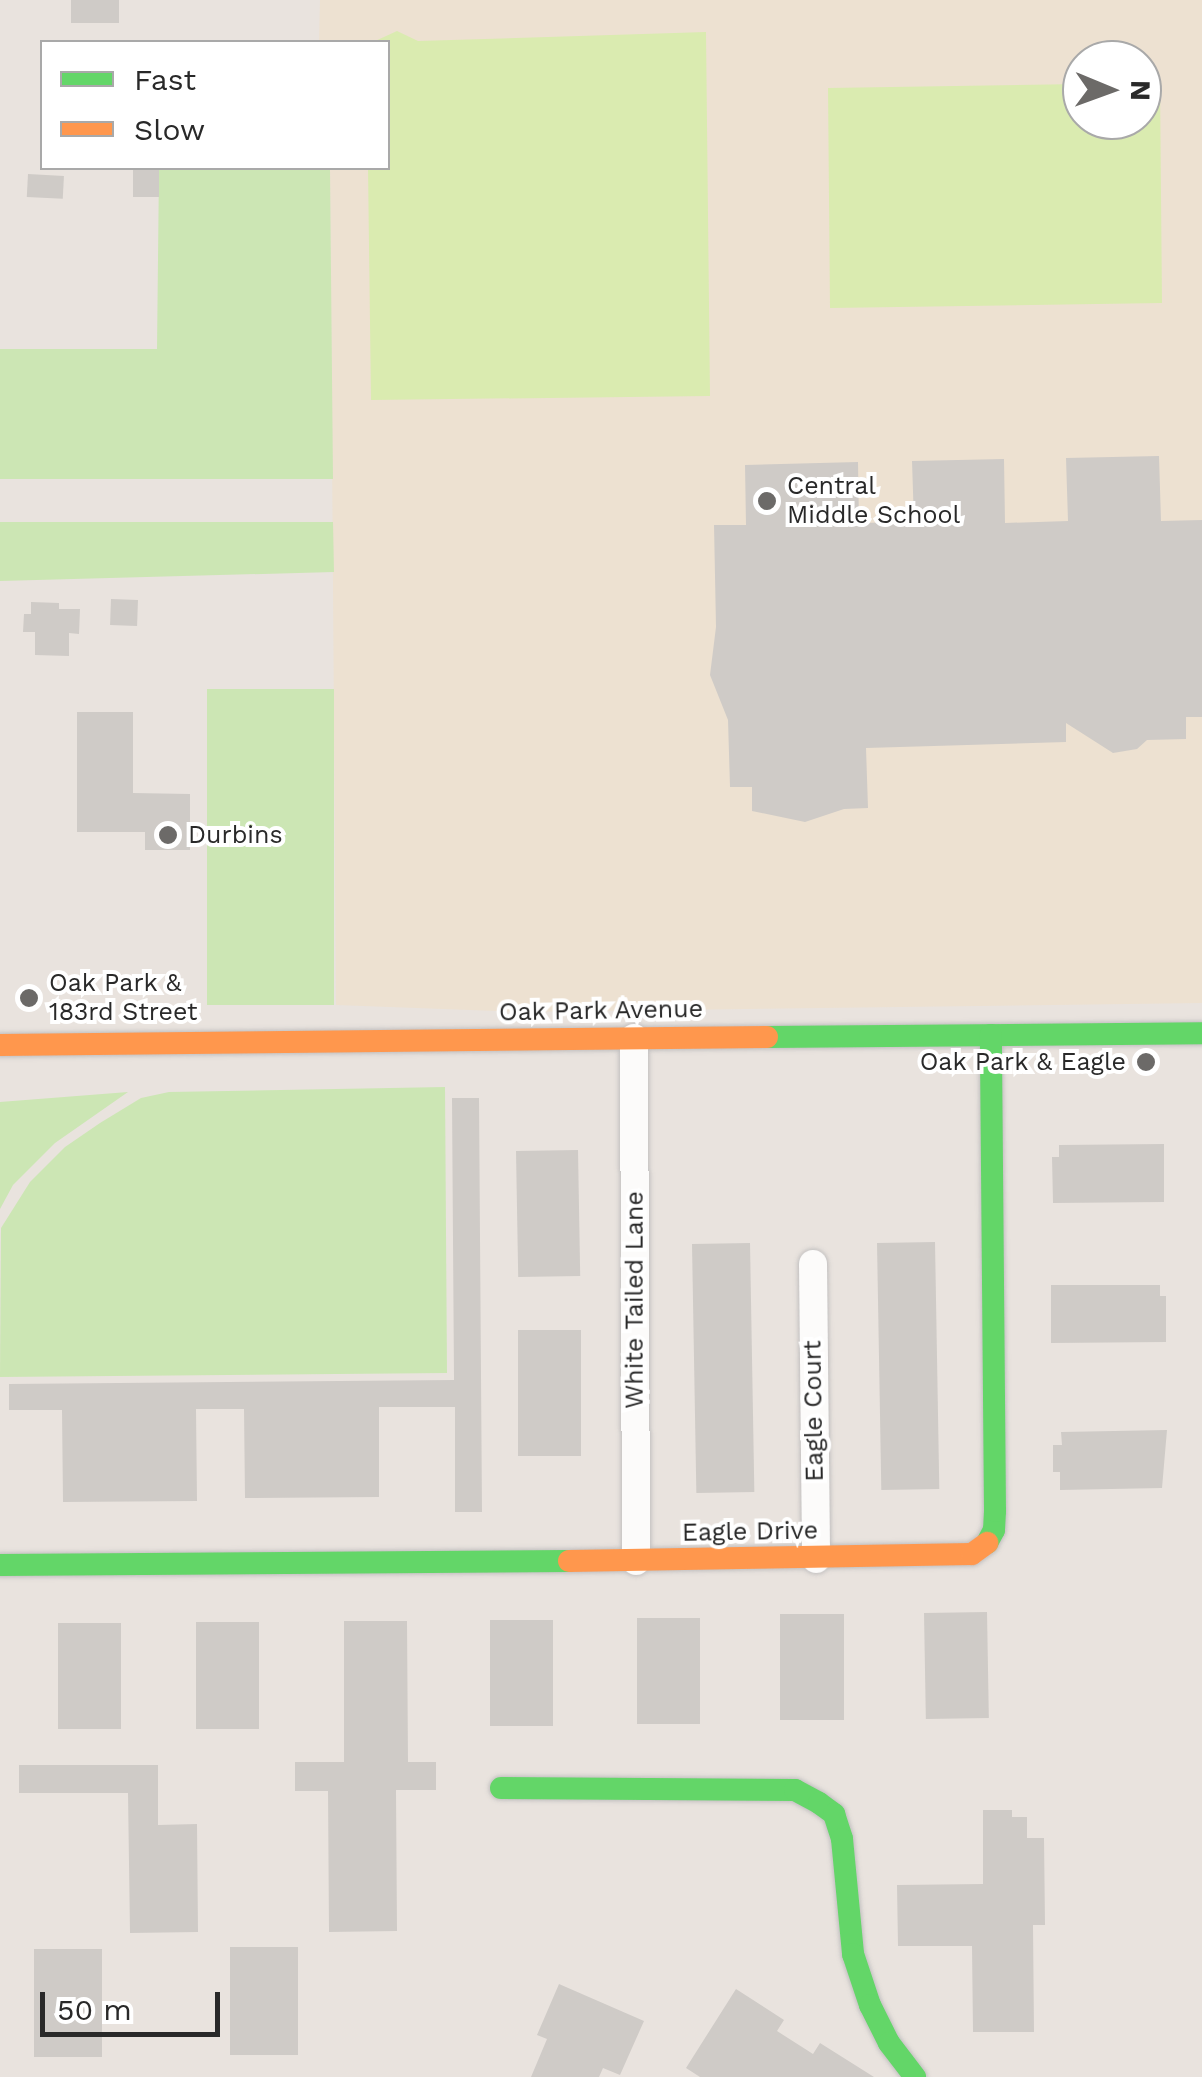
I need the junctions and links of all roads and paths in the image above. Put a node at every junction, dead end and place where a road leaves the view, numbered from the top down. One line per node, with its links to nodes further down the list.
1 (1202, 1032): 2 (street, Oak Park Avenue)
2 (991, 1035): 3 (street, Oak Park Avenue); 6 (street, Eagle Drive)
3 (634, 1038): 4 (street, Oak Park Avenue); 7 (street, White Tailed Lane)
4 (0, 1045)
5 (812, 1264): 6 (street, Eagle Court)
6 (816, 1559): 7 (street, Eagle Drive)
7 (636, 1561): 8 (street, Eagle Drive)
8 (0, 1565)
9 (501, 1788): 10 (street)
10 (915, 2077)

